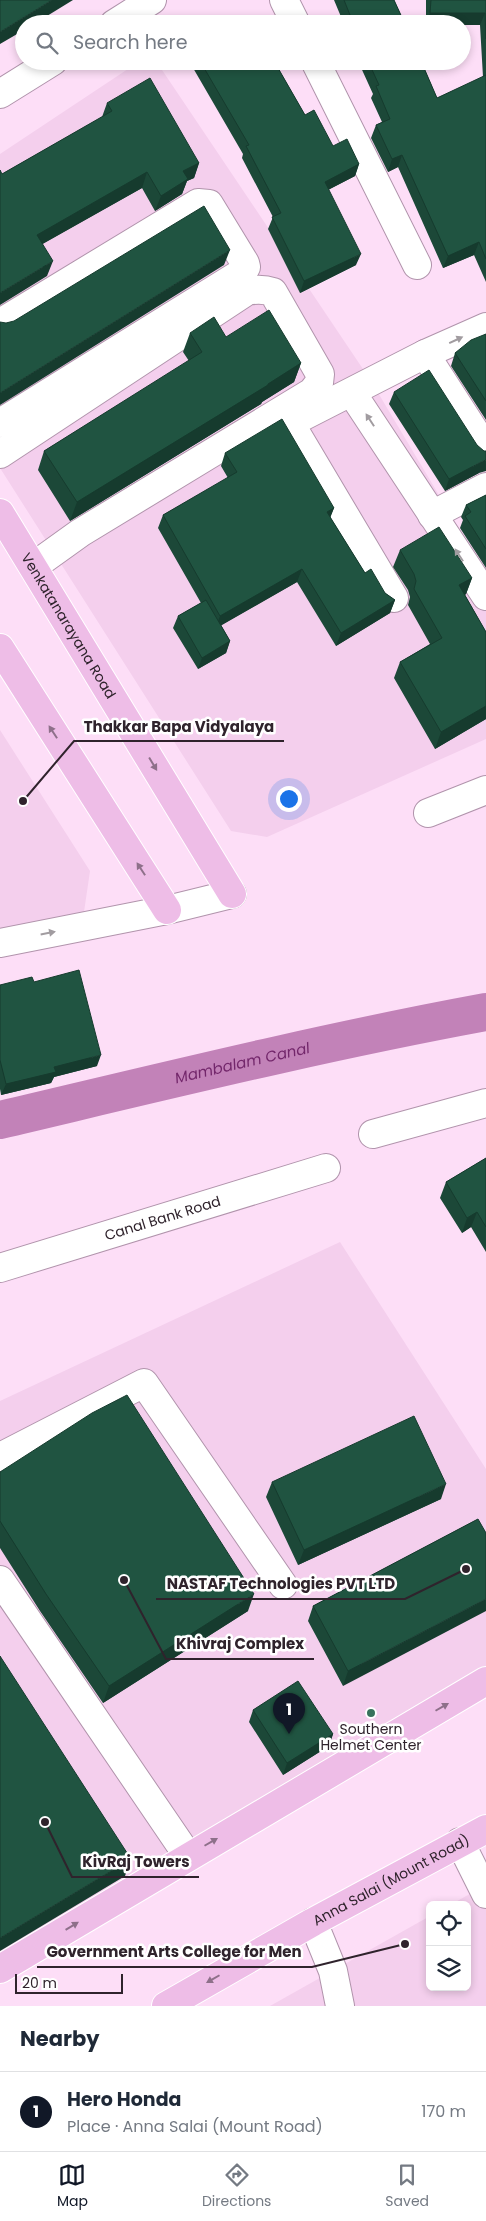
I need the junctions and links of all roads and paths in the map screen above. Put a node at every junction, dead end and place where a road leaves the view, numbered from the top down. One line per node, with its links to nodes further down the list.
1 (284, 0): 2 (street)
2 (292, 15)
3 (39, 70): 5 (street)
4 (320, 70): 6 (street)
5 (0, 94)
6 (417, 265)
7 (0, 323): 11 (street)
8 (486, 326): 9 (street, one-way to 8)
9 (426, 354): 10 (street); 12 (street)
10 (352, 393): 16 (street, one-way to 10); 19 (street)
11 (0, 423)
12 (486, 449)
13 (0, 454): 17 (street)
14 (486, 487): 16 (street)
15 (0, 513): 17 (main road, Venkatanarayana Road)
16 (432, 515): 18 (street, one-way to 16)
17 (34, 566): 23 (main road, Venkatanarayana Road, one-way to 23)
18 (486, 596)
19 (394, 598)
20 (0, 648): 24 (main road, one-way to 20)
21 (486, 790): 22 (street)
22 (428, 813)
23 (232, 894): 24 (street)
24 (167, 910): 25 (street, one-way to 24)
25 (0, 943)
26 (486, 1103): 27 (street)
27 (373, 1134)
28 (326, 1168): 29 (street, Canal Bank Road)
29 (0, 1268)
30 (0, 1457): 32 (street)
31 (0, 1580): 36 (street)
32 (283, 1585)
33 (486, 1681): 36 (main road, one-way to 33)
34 (486, 1829): 35 (main road, Anna Salai (Mount Road))
35 (460, 1842): 37 (street); 38 (main road, Anna Salai (Mount Road))
36 (188, 1856): 39 (main road, one-way to 36)
37 (486, 1894)
38 (313, 1922): 40 (main road, Anna Salai (Mount Road), one-way to 40); 41 (street)
39 (0, 1969)
40 (166, 2006)
41 (340, 2006)

